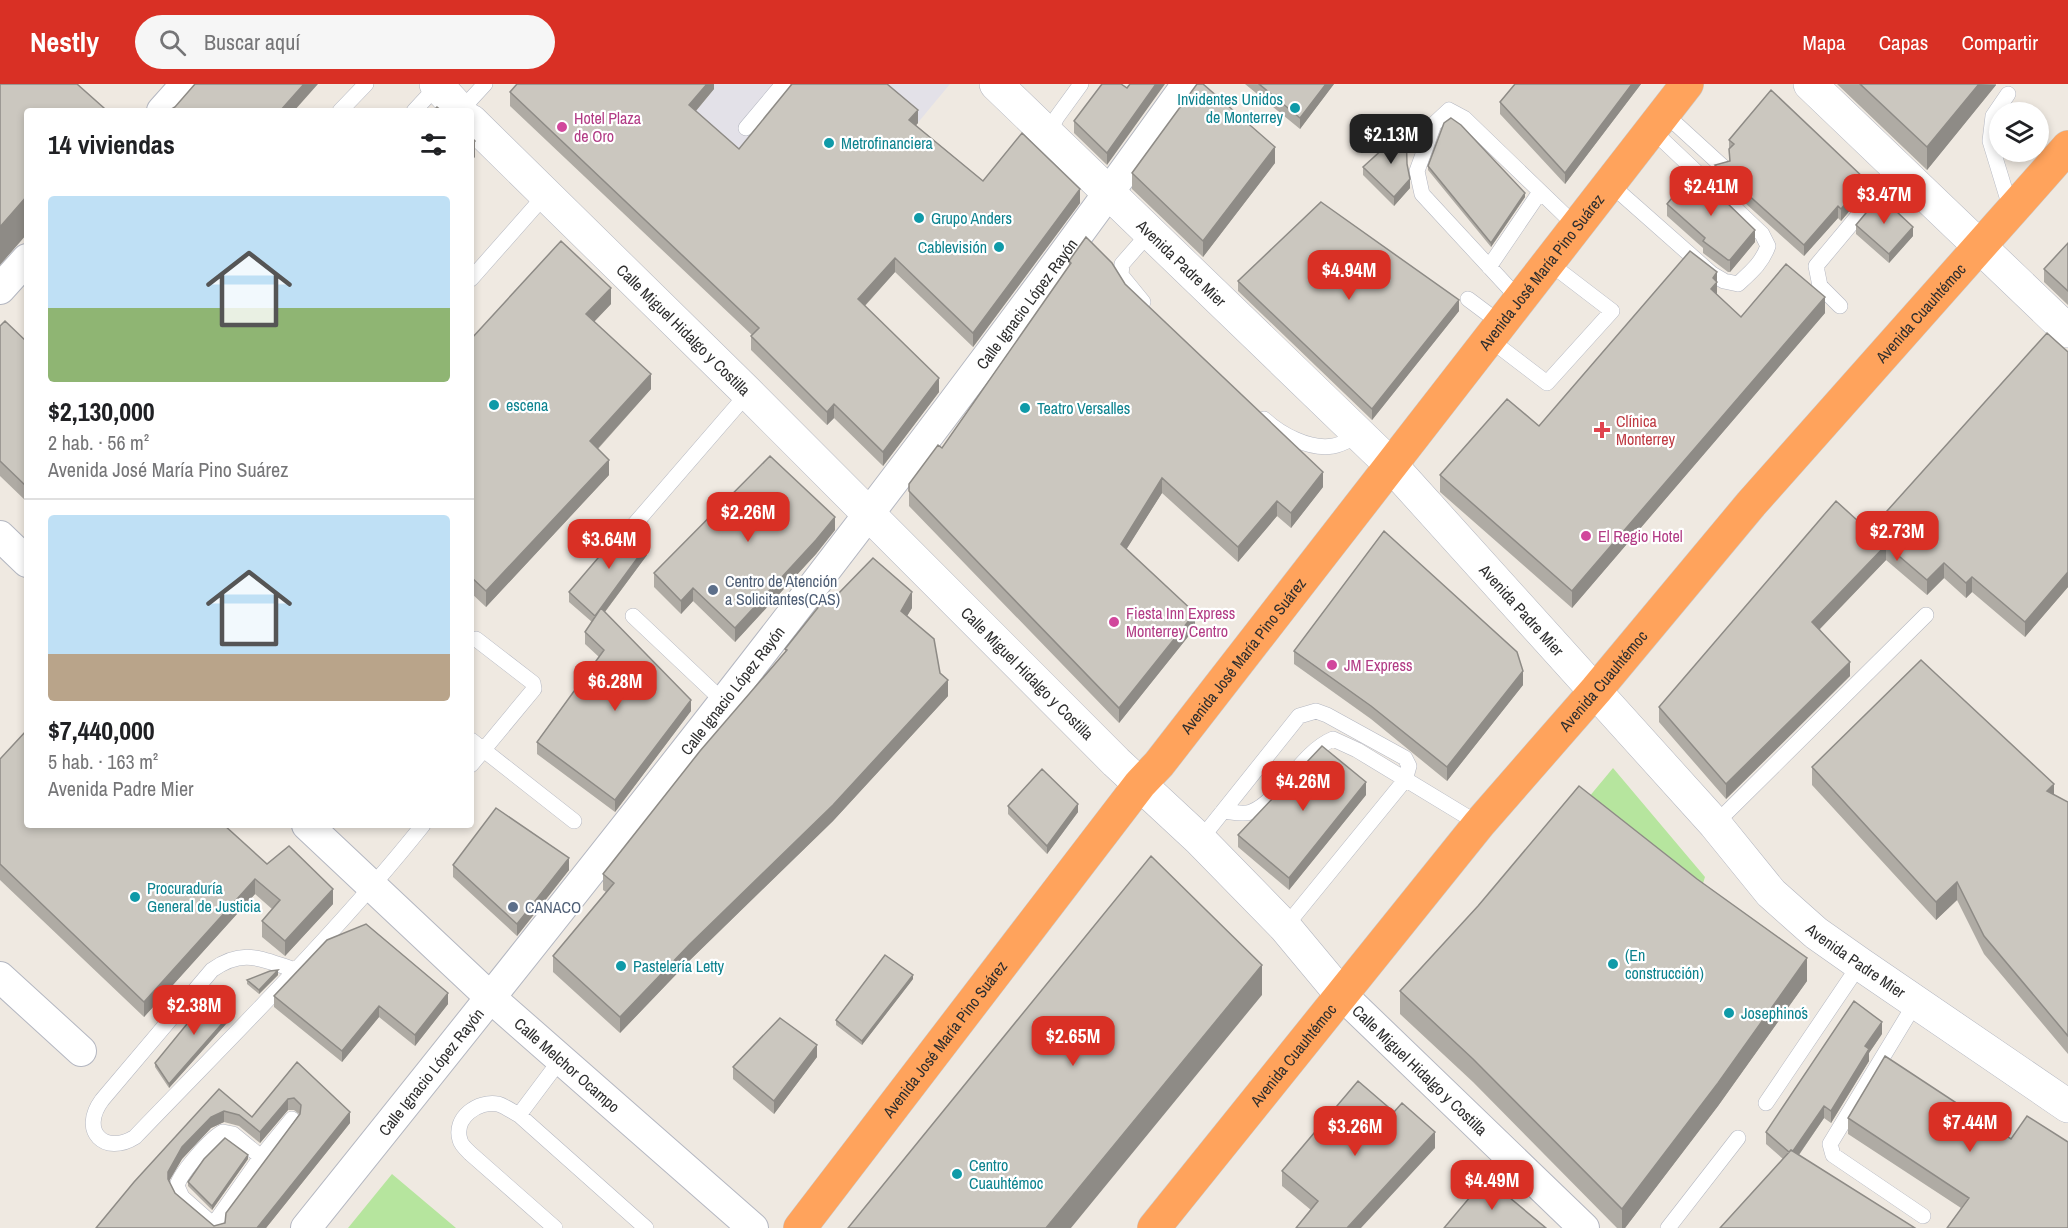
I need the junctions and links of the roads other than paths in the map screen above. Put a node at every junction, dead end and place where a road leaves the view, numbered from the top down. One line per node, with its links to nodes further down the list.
1 (186, 84): 12 (street)
2 (366, 84): 13 (lane)
3 (485, 84): 16 (lane)
4 (783, 84): 19 (lane)
5 (996, 84): 20 (street, Avenida Padre Mier)
6 (1081, 84): 20 (lane)
7 (1187, 84): 27 (street, Calle Ignacio López Rayón)
8 (1687, 84): 17 (highway, Avenida José María Pino Suárez)
9 (1810, 84): 23 (street)
10 (438, 85): 14 (lane); 15 (street)
11 (2008, 94): 28 (lane)
12 (165, 108)
13 (343, 108)
14 (417, 108)
15 (458, 108)
16 (464, 108)
17 (1658, 121): 22 (lane); 24 (highway, Avenida José María Pino Suárez); 24 (lane)
18 (474, 124): 26 (street, Calle Miguel Hidalgo y Costilla)
19 (746, 128)
20 (1048, 135): 27 (street, Avenida Padre Mier)
21 (2068, 147): 28 (highway, Avenida Cuauhtémoc)
22 (1722, 166)
23 (1898, 168): 31 (street); 38 (lane)
24 (1609, 183): 29 (highway, Avenida José María Pino Suárez)
25 (1540, 192): 29 (lane); 34 (lane); 34 (lane)
26 (546, 194): 35 (lane); 42 (street, Calle Miguel Hidalgo y Costilla)
27 (1108, 194): 30 (street, Avenida Padre Mier); 46 (street, Calle Ignacio López Rayón)
28 (2011, 210): 31 (highway, Avenida Cuauhtémoc)
29 (1576, 226): 33 (highway, Avenida José María Pino Suárez)
30 (1150, 232): 39 (lane); 44 (street, Avenida Padre Mier)
31 (1978, 245): 41 (street); 53 (highway, Avenida Cuauhtémoc)
32 (24, 262): 36 (street)
33 (1548, 262): 40 (highway, Avenida José María Pino Suárez); 40 (lane)
34 (1489, 267): 40 (lane)
35 (474, 276)
36 (0, 289)
37 (1468, 299): 40 (lane)
38 (1840, 306)
39 (1156, 315)
40 (1502, 320): 45 (highway, Avenida José María Pino Suárez)
41 (2068, 331)
42 (748, 393): 46 (street, Calle Miguel Hidalgo y Costilla); 47 (lane)
43 (1252, 408): 44 (lane)
44 (1359, 435): 45 (street, Avenida Padre Mier)
45 (1390, 464): 53 (street, Avenida Padre Mier); 57 (highway, Avenida José María Pino Suárez)
46 (870, 514): 54 (street, Calle Ignacio López Rayón); 57 (street, Calle Miguel Hidalgo y Costilla)
47 (633, 526)
48 (0, 536): 49 (street)
49 (24, 559)
50 (1926, 615): 61 (lane)
51 (633, 616): 54 (lane)
52 (474, 639): 55 (lane)
53 (1596, 690): 60 (highway, Avenida Cuauhtémoc); 61 (street, Avenida Padre Mier)
54 (722, 700): 71 (street, Calle Ignacio López Rayón)
55 (477, 745): 59 (lane)
56 (1405, 780): 58 (lane); 58 (lane); 60 (lane); 66 (lane)
57 (1140, 784): 64 (street, Calle Miguel Hidalgo y Costilla); 87 (highway, Avenida José María Pino Suárez)
58 (1223, 811): 64 (lane)
59 (574, 821)
60 (1479, 824): 70 (highway, Avenida Cuauhtémoc)
61 (1715, 824): 67 (street, Avenida Padre Mier)
62 (310, 828): 65 (street, Calle Melchor Ocampo)
63 (421, 828): 65 (lane)
64 (1200, 840): 66 (street, Calle Miguel Hidalgo y Costilla)
65 (373, 888): 68 (lane); 71 (street, Calle Melchor Ocampo)
66 (1285, 927): 70 (street, Calle Miguel Hidalgo y Costilla)
67 (1860, 964): 72 (street, Avenida Padre Mier); 76 (lane)
68 (296, 970): 68 (lane)
69 (0, 977): 73 (street)
70 (1340, 993): 88 (highway, Avenida Cuauhtémoc); 89 (street, Calle Miguel Hidalgo y Costilla)
71 (491, 998): 74 (street, Calle Melchor Ocampo); 83 (street, Calle Ignacio López Rayón)
72 (1916, 1002): 75 (street, Avenida Padre Mier); 81 (lane)
73 (81, 1051)
74 (561, 1059): 77 (lane); 86 (street, Calle Melchor Ocampo)
75 (2066, 1101)
76 (1766, 1103)
77 (519, 1115): 84 (lane); 85 (lane)
78 (292, 1119): 80 (lane)
79 (1738, 1138): 90 (lane)
80 (261, 1157): 82 (lane); 82 (lane)
81 (1923, 1216)
82 (215, 1226)
83 (306, 1228)
84 (555, 1228)
85 (646, 1228)
86 (753, 1228)
87 (800, 1228)
88 (1154, 1228)
89 (1584, 1228)
90 (1668, 1228)

